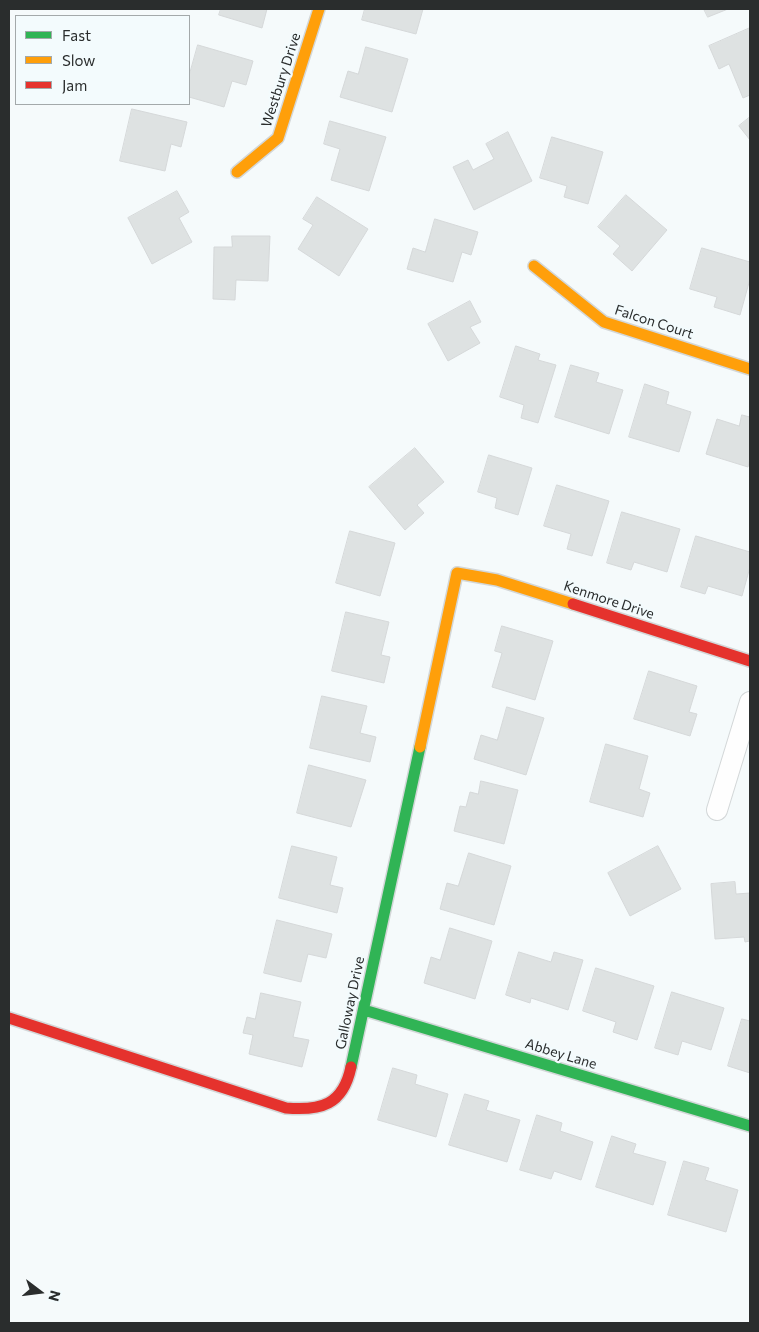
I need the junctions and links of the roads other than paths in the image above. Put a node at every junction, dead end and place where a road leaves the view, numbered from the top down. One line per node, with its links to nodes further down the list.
1 (319, 9): 2 (street, Westbury Drive)
2 (237, 172)
3 (534, 266): 4 (street, Falcon Court)
4 (750, 369)
5 (457, 573): 6 (street, Kenmore Drive); 9 (street, Galloway Drive)
6 (750, 661)
7 (750, 702): 8 (street)
8 (718, 810)
9 (364, 1010): 10 (street, Galloway Drive); 11 (street, Abbey Lane)
10 (9, 1018)
11 (750, 1126)

